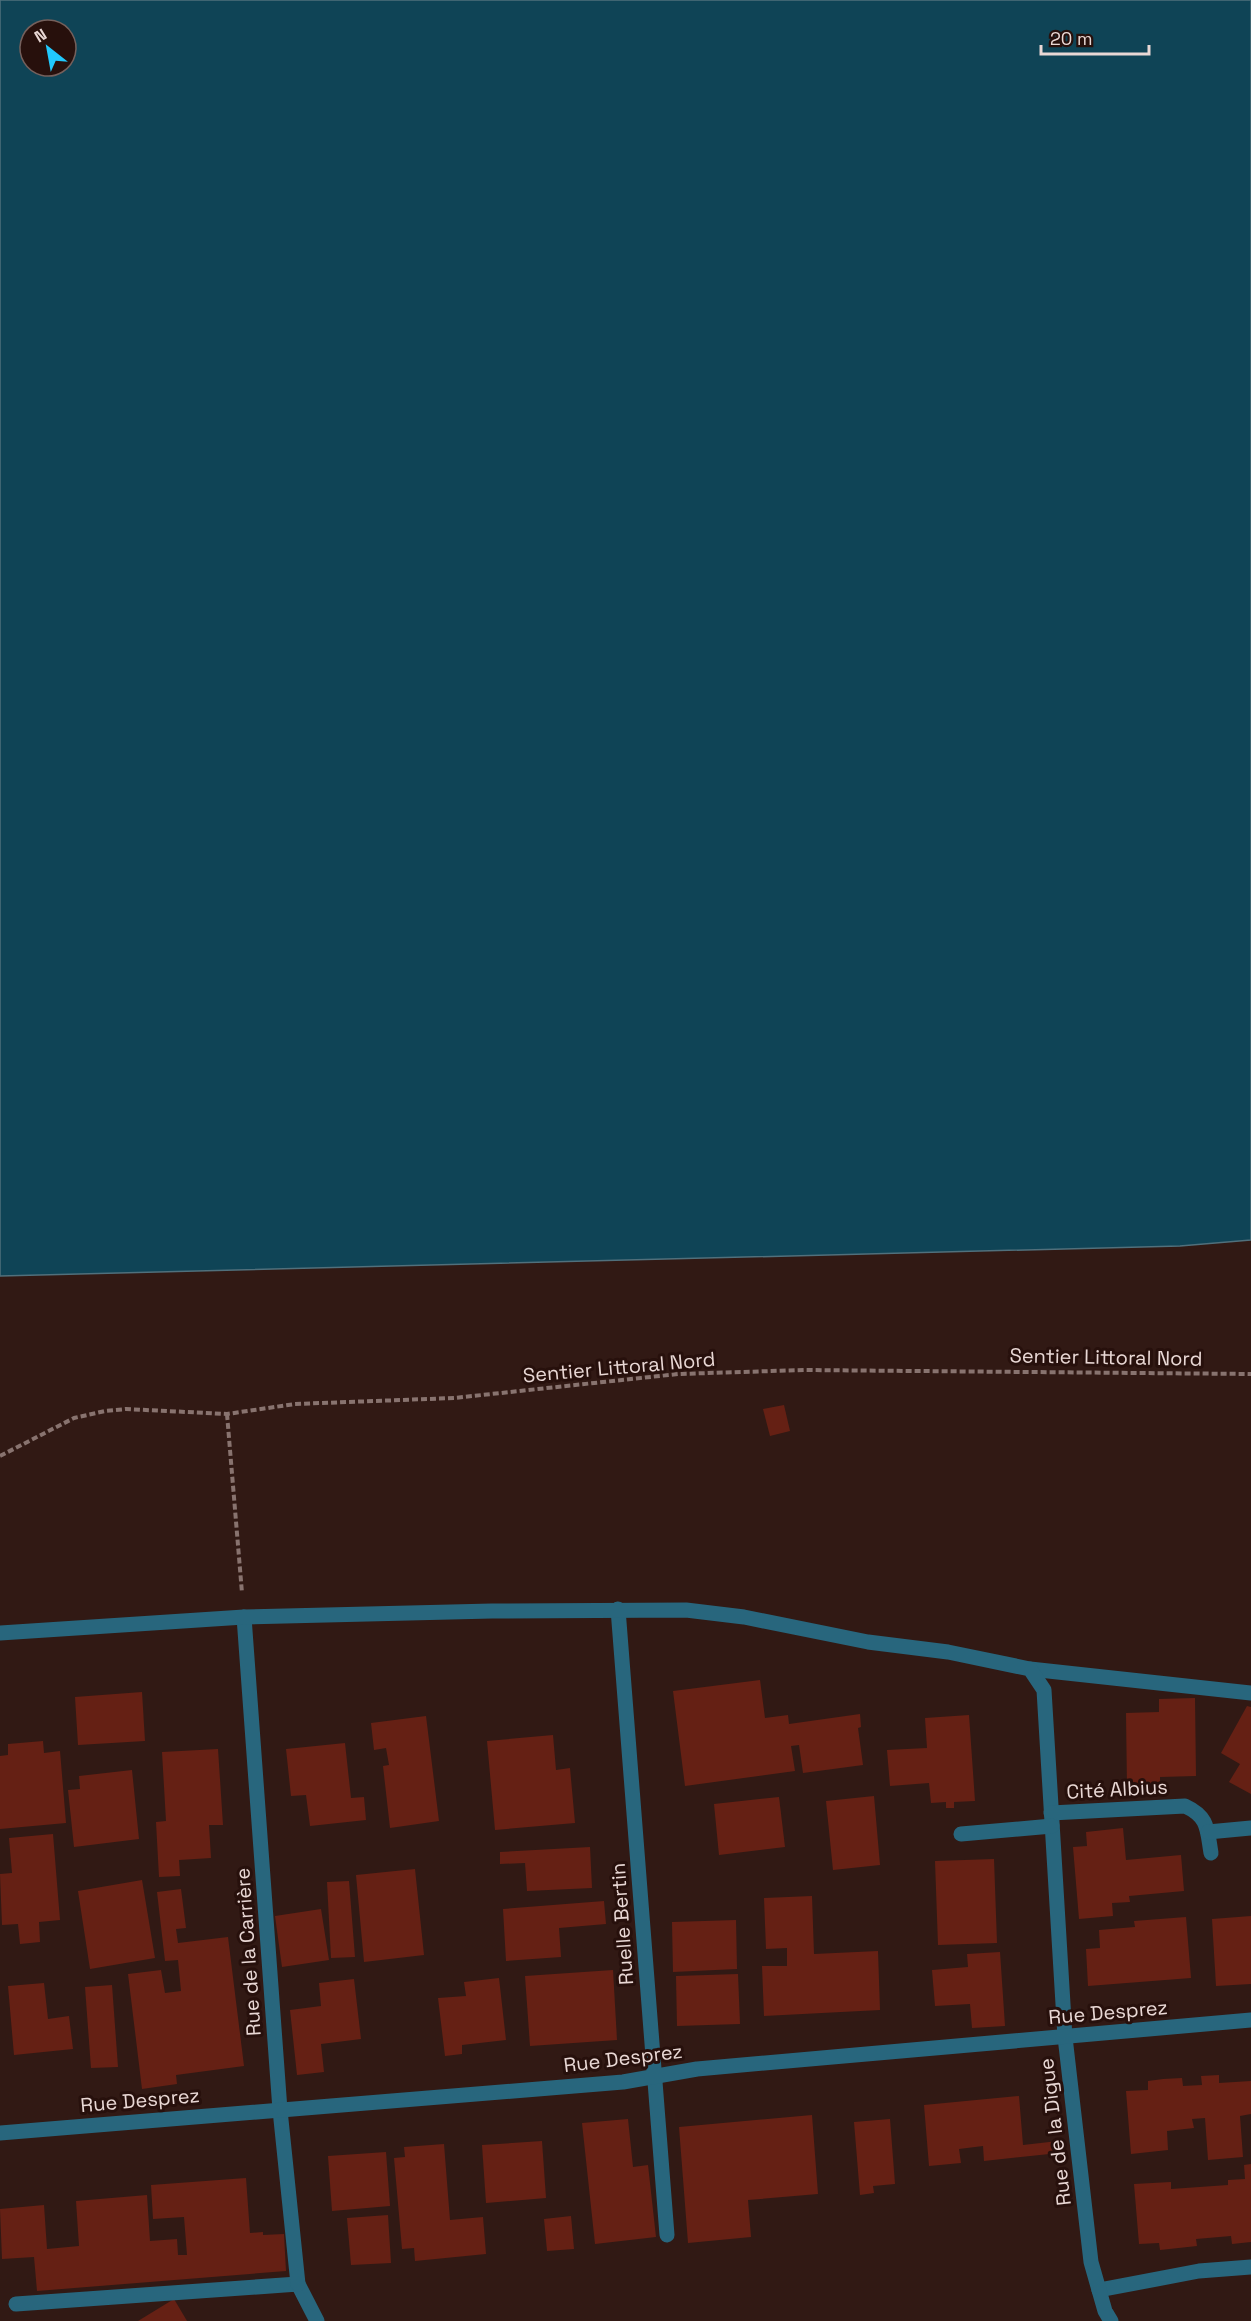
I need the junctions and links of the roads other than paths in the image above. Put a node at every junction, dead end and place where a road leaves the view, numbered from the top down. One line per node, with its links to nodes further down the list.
1 (618, 1609): 2 (street); 4 (street); 15 (street, Ruelle Bertin)
2 (244, 1617): 3 (street); 16 (street, Rue de la Carrière)
3 (0, 1633)
4 (1030, 1669): 5 (street); 6 (street)
5 (1057, 1673): 6 (street); 7 (street)
6 (1044, 1690): 8 (street, Rue de la Digue)
7 (1251, 1693)
8 (1051, 1820): 10 (street, Cité Albius); 11 (street); 14 (street, Rue de la Digue)
9 (1251, 1828): 10 (street)
10 (1208, 1832): 12 (street, Cité Albius)
11 (961, 1834)
12 (1212, 1853)
13 (1251, 2020): 14 (street, Rue Desprez)
14 (1065, 2037): 15 (street, Rue Desprez); 21 (street, Rue de la Digue)
15 (655, 2078): 16 (street, Rue Desprez); 18 (street, Ruelle Bertin)
16 (280, 2110): 17 (street, Rue Desprez); 20 (street, Rue de la Carrière)
17 (0, 2133)
18 (667, 2235)
19 (1251, 2267): 21 (street)
20 (298, 2284): 22 (street); 23 (street)
21 (1099, 2290): 24 (street, Rue de la Digue)
22 (16, 2304)
23 (316, 2321)
24 (1111, 2321)

